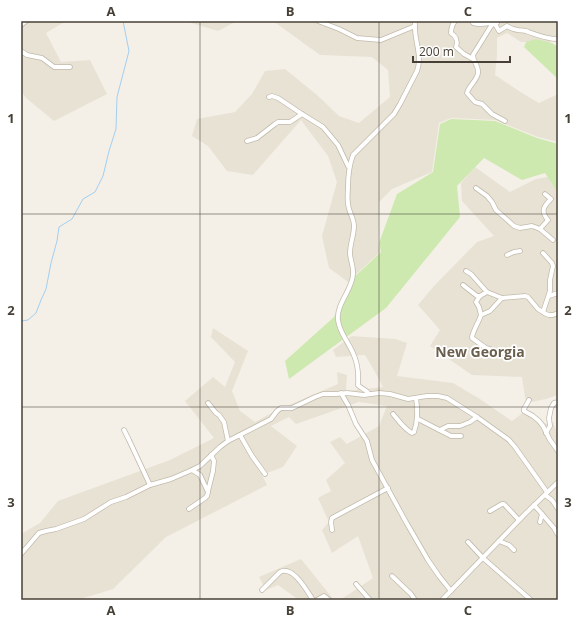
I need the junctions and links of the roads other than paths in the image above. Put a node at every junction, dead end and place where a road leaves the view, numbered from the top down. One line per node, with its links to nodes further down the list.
1 (26, 21): 7 (street)
2 (318, 21): 6 (street)
3 (455, 21): 10 (street)
4 (472, 21): 5 (street)
5 (496, 21): 8 (street); 10 (street)
6 (415, 23): 16 (street)
7 (21, 25)
8 (558, 39)
9 (21, 51): 11 (street)
10 (473, 59): 14 (street)
11 (70, 67)
12 (269, 97): 13 (street)
13 (302, 114): 15 (street); 16 (street)
14 (505, 121)
15 (247, 141)
16 (349, 170): 36 (street)
17 (476, 188): 19 (street)
18 (545, 194): 19 (street)
19 (540, 228): 20 (street)
20 (553, 240)
21 (520, 251): 23 (street)
22 (543, 253): 29 (street)
23 (507, 254)
24 (466, 271): 26 (street)
25 (463, 285): 28 (street)
26 (487, 292): 28 (street); 30 (street)
27 (558, 293): 29 (street)
28 (480, 296): 33 (street)
29 (549, 296): 31 (street)
30 (502, 298): 31 (street); 33 (street)
31 (543, 312): 32 (street)
32 (558, 313)
33 (481, 315): 34 (street)
34 (510, 355)
35 (341, 393): 36 (street); 47 (street); 58 (street)
36 (369, 394): 37 (street)
37 (416, 398): 42 (street); 43 (street)
38 (529, 400): 46 (street)
39 (558, 402): 46 (street)
40 (208, 404): 49 (street)
41 (393, 414): 43 (street)
42 (477, 417): 45 (street); 60 (street)
43 (418, 419): 45 (street)
44 (124, 430): 57 (street)
45 (440, 430): 48 (street)
46 (546, 433): 50 (street)
47 (240, 435): 49 (street); 54 (street)
48 (460, 436)
49 (228, 441): 51 (street)
50 (558, 451)
51 (211, 455): 52 (street); 59 (street)
52 (200, 466): 53 (street); 55 (street)
53 (192, 470): 55 (street); 57 (street)
54 (265, 474)
55 (200, 475): 59 (street)
56 (558, 482): 60 (street)
57 (150, 485): 73 (street)
58 (388, 488): 68 (street); 78 (street)
59 (208, 492): 62 (street)
60 (546, 494): 61 (street); 63 (street)
61 (534, 505): 65 (street); 66 (street)
62 (189, 509)
63 (558, 509)
64 (490, 511): 65 (street)
65 (525, 514): 71 (street)
66 (542, 514): 67 (street); 69 (street)
67 (540, 522)
68 (332, 530)
69 (558, 535)
70 (468, 542): 74 (street)
71 (499, 542): 72 (street); 74 (street)
72 (514, 550)
73 (21, 554)
74 (483, 558): 78 (street); 85 (street)
75 (392, 576): 83 (street)
76 (356, 584): 82 (street)
77 (262, 590): 79 (street)
78 (451, 591): 84 (street)
79 (313, 600)
80 (317, 600): 81 (street)
81 (329, 600)
82 (370, 600)
83 (415, 600)
84 (442, 600)
85 (531, 600)

